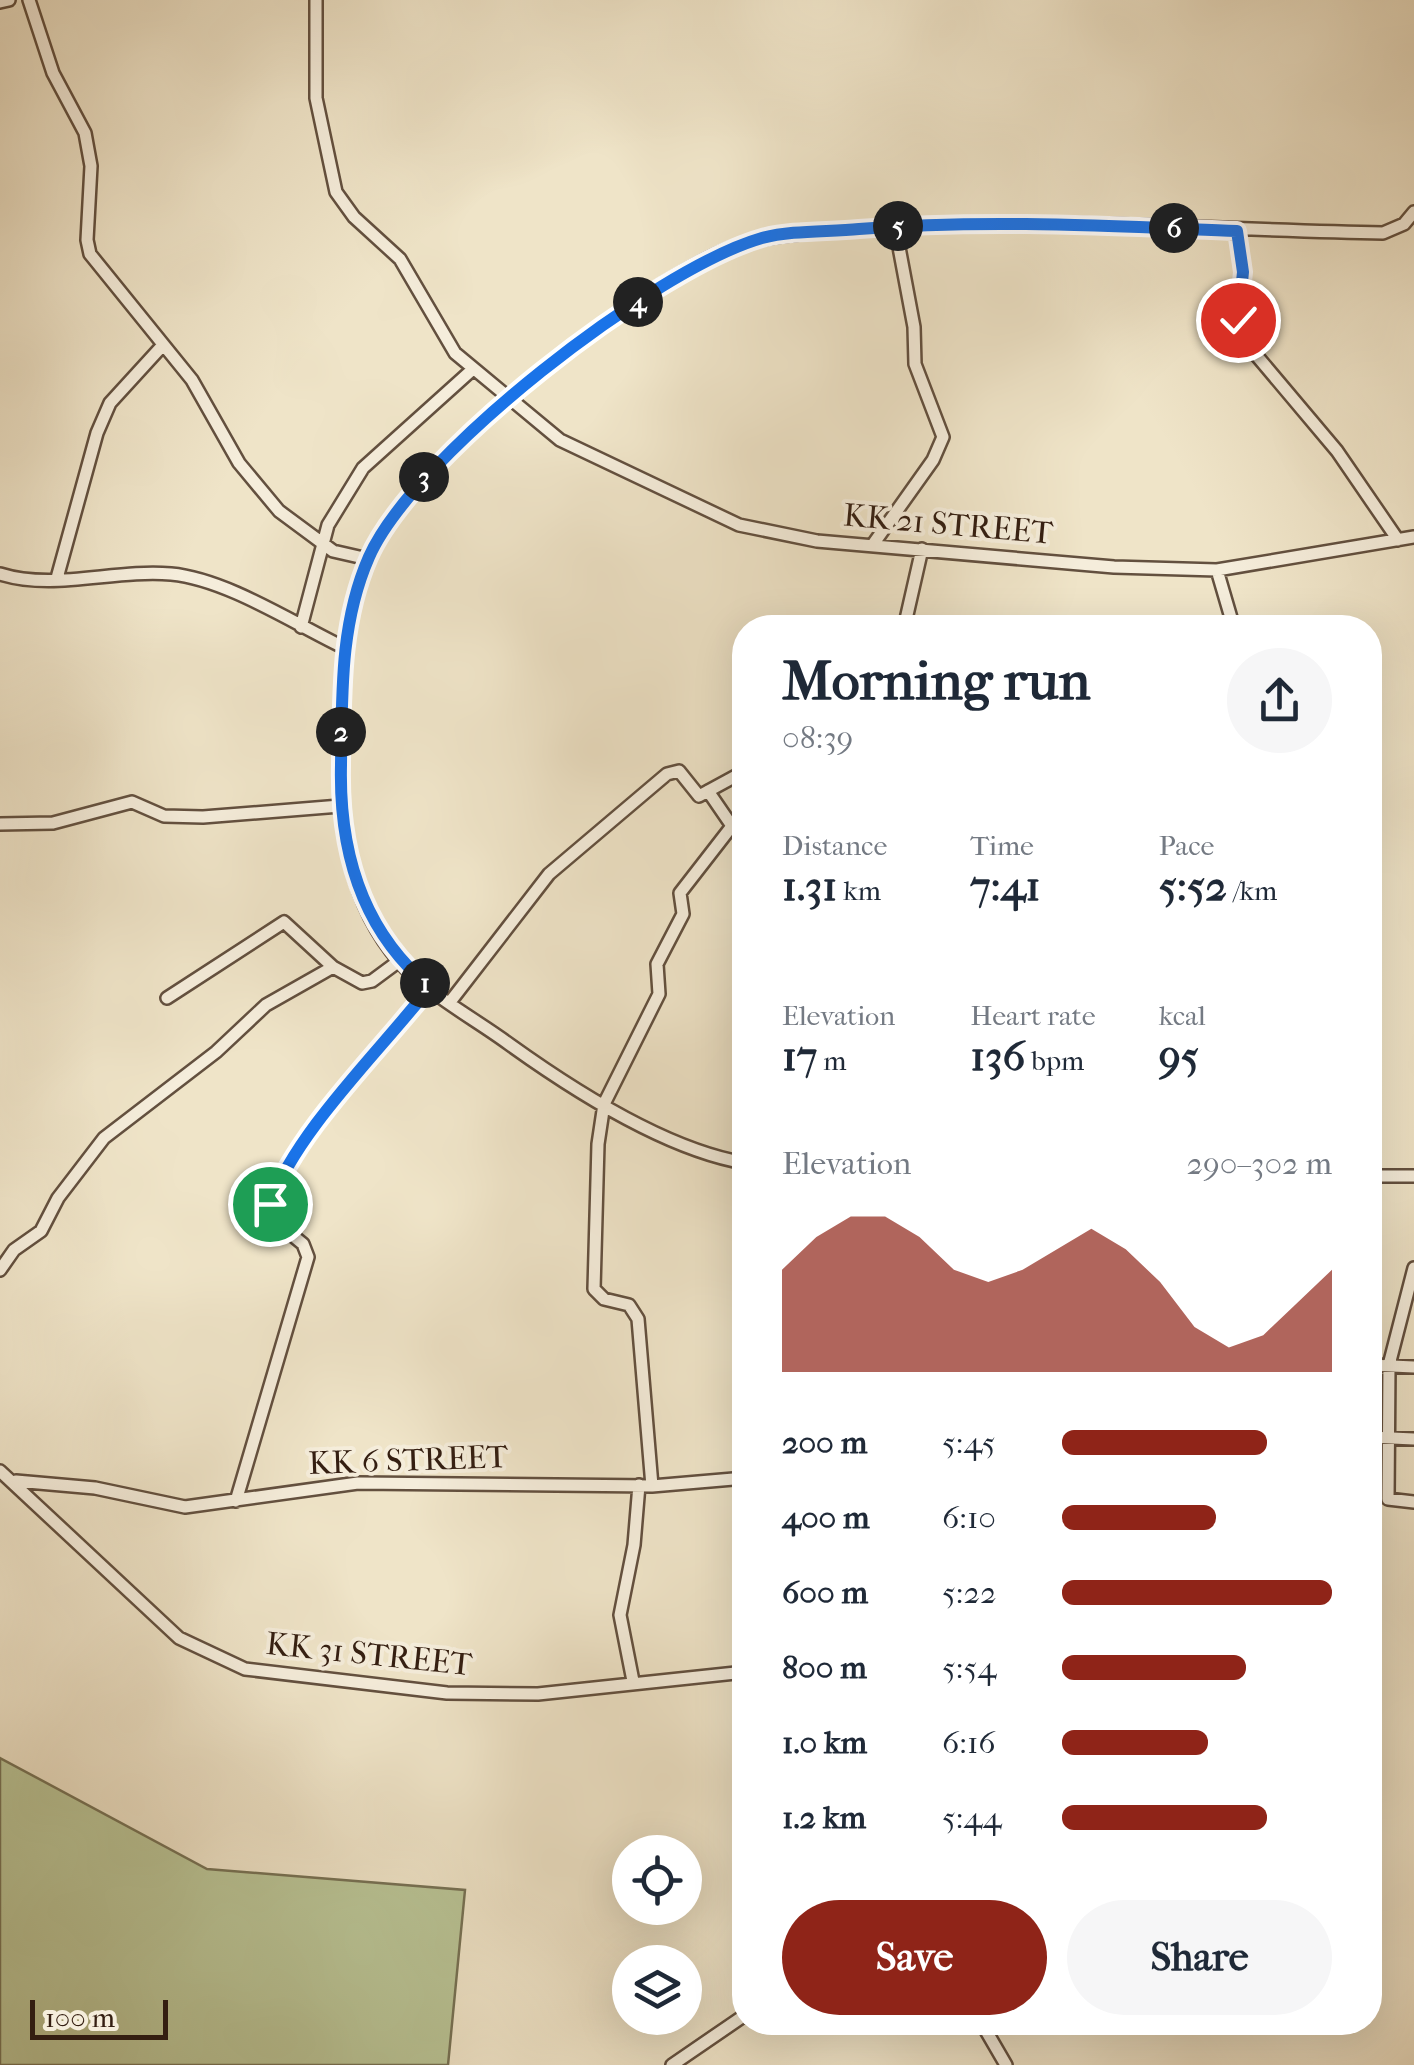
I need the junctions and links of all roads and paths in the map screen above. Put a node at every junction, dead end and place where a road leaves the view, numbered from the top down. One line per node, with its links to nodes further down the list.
1 (9, 0): 4 (street)
2 (29, 0): 8 (street)
3 (316, 0): 9 (street, KK 21 STREET)
4 (0, 2)
5 (1414, 212): 7 (street)
6 (896, 226): 7 (street); 10 (street); 13 (street)
7 (1237, 231): 12 (street)
8 (163, 346): 14 (street); 19 (street)
9 (473, 368): 10 (street, KK 21 STREET); 14 (street)
10 (508, 400): 13 (street, KK 21 STREET); 16 (street)
11 (1414, 537): 12 (street, KK 21 STREET)
12 (1398, 540): 17 (street, KK 21 STREET)
13 (874, 544): 15 (street, KK 21 STREET)
14 (323, 545): 16 (street); 22 (street)
15 (922, 549): 17 (street, KK 21 STREET); 20 (street)
16 (368, 558): 23 (street)
17 (1217, 570): 21 (street)
18 (0, 574): 19 (street)
19 (57, 578): 22 (street)
20 (907, 615)
21 (1230, 615)
22 (301, 626): 23 (street)
23 (343, 646): 26 (street)
24 (732, 778): 25 (street)
25 (708, 791): 32 (street); 33 (street)
26 (340, 806): 27 (street); 28 (street)
27 (0, 824)
28 (399, 962): 29 (street); 30 (street)
29 (333, 966): 31 (street); 38 (street)
30 (430, 987): 32 (street); 49 (street)
31 (167, 998)
32 (450, 1002): 33 (street)
33 (604, 1104): 34 (street); 48 (street)
34 (732, 1160)
35 (1382, 1176): 36 (street)
36 (1414, 1176)
37 (1414, 1268): 40 (street)
38 (0, 1270)
39 (1382, 1365): 40 (street)
40 (1389, 1365): 41 (street); 43 (street)
41 (1414, 1367)
42 (1382, 1437): 43 (street)
43 (1387, 1437): 44 (street); 50 (street)
44 (1414, 1438)
45 (0, 1471): 47 (street, KK 31 STREET)
46 (732, 1479): 48 (street, KK 6 STREET)
47 (16, 1481): 49 (street, KK 6 STREET); 52 (street, KK 31 STREET)
48 (646, 1485): 49 (street, KK 6 STREET); 52 (street)
49 (236, 1501)
50 (1414, 1502)
51 (732, 1673): 52 (street, KK 31 STREET)
52 (633, 1682)
53 (732, 2024): 55 (street)
54 (989, 2035): 56 (street)
55 (672, 2065)
56 (1006, 2065)

